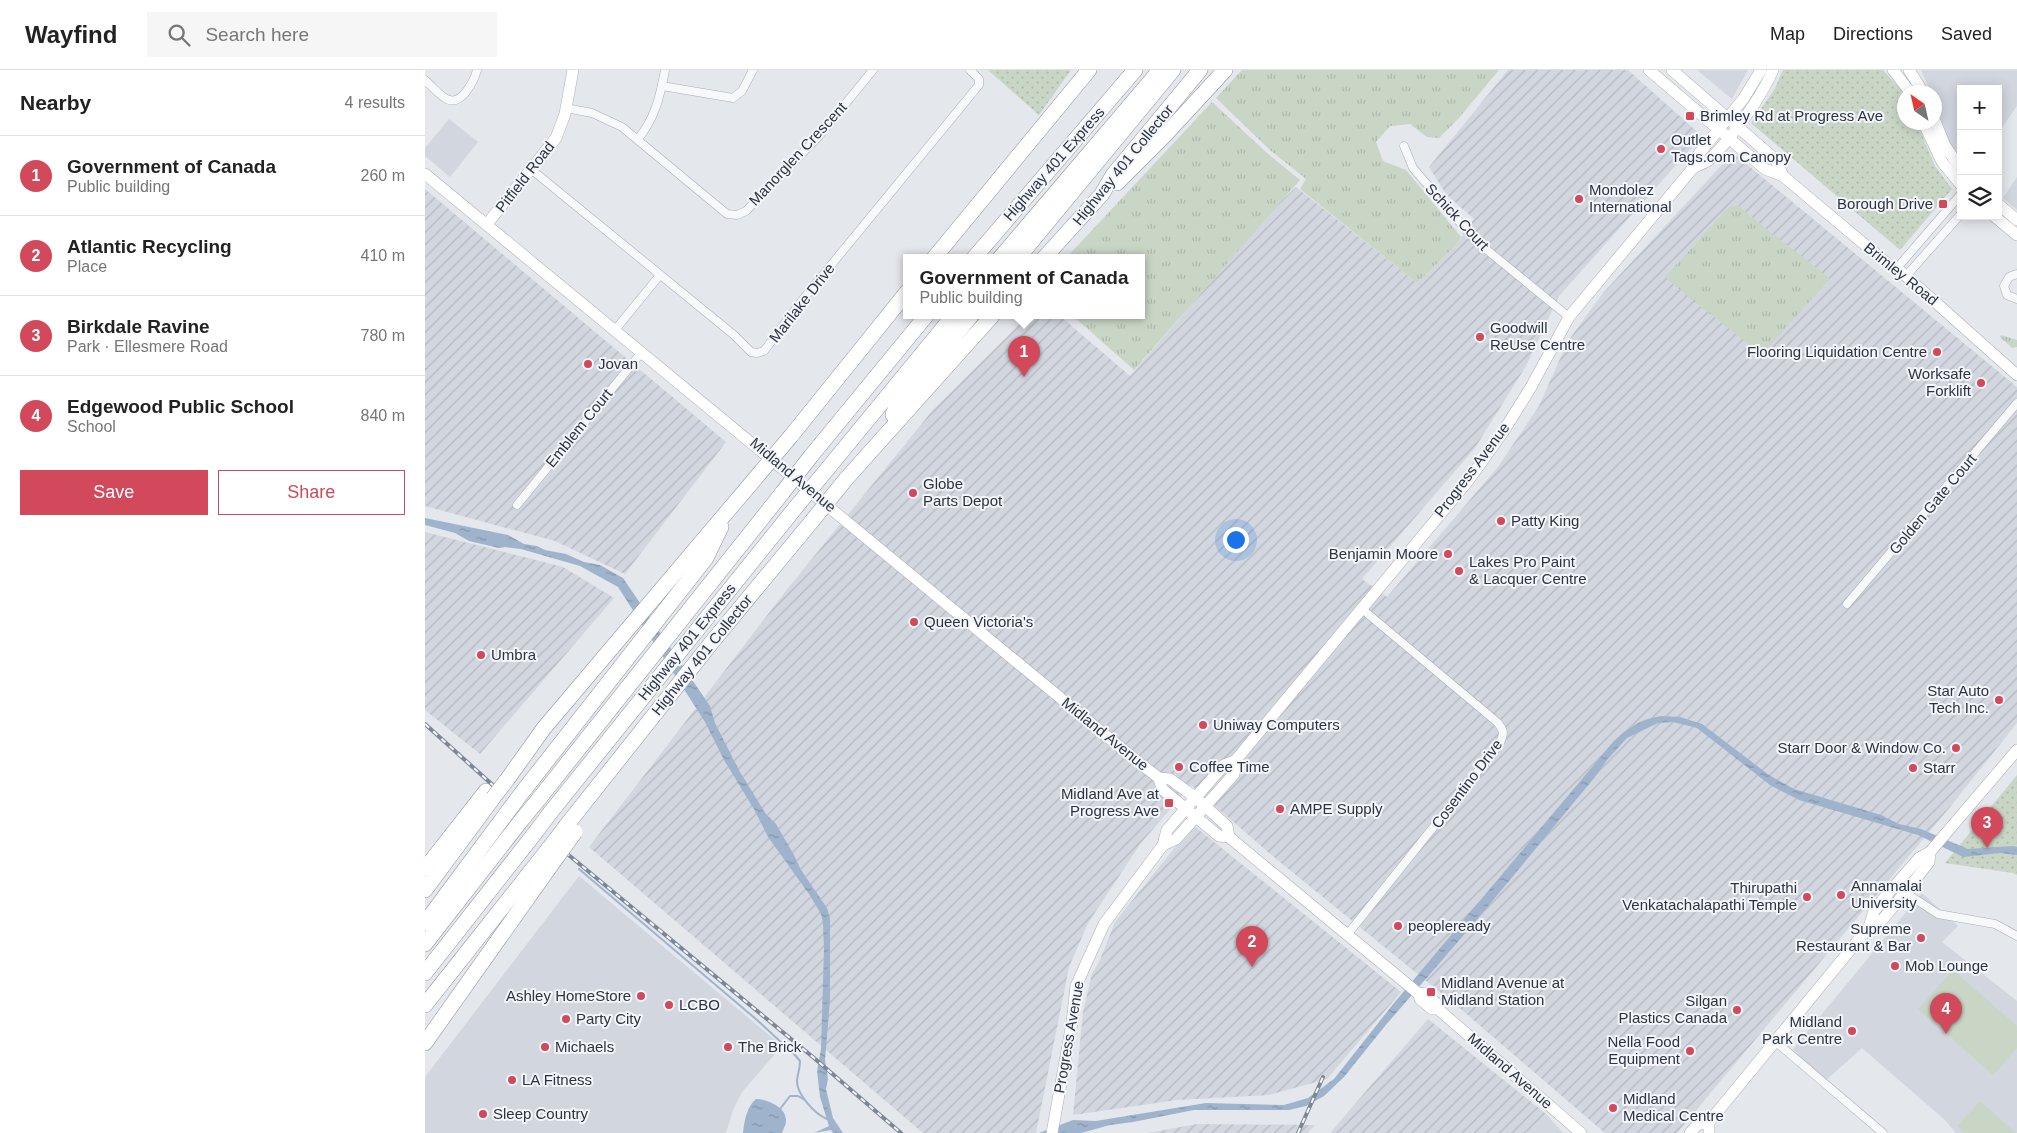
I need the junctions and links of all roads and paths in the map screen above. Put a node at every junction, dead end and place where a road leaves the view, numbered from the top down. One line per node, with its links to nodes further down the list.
1 (477, 70): 20 (street)
2 (573, 70): 24 (main road, Pitfield Road)
3 (665, 70): 23 (street)
4 (753, 70): 23 (street)
5 (873, 70): 29 (street, Manorglen Crescent)
6 (970, 70): 52 (street, Marilake Drive)
7 (1089, 70): 42 (highway)
8 (1101, 70): 42 (highway)
9 (1135, 70): 46 (highway, Highway 401 Express)
10 (1160, 70): 47 (highway, Highway 401 Express)
11 (1173, 70): 48 (highway)
12 (1200, 70): 36 (highway, Highway 401 Collector)
13 (1225, 70): 36 (highway)
14 (1649, 70): 28 (main road, Brimley Road)
15 (1672, 70): 25 (main road, Brimley Road)
16 (1761, 70): 25 (main road, Progress Avenue)
17 (1773, 70): 25 (main road, Progress Avenue)
18 (1893, 70): 21 (main road)
19 (1909, 70): 22 (main road)
20 (425, 80)
21 (1905, 85)
22 (1919, 85)
23 (662, 86): 29 (street)
24 (566, 108): 29 (street, Manorglen Crescent); 32 (main road, Pitfield Road)
25 (1733, 122): 28 (main road, Progress Avenue); 34 (main road, Brimley Road)
26 (1927, 130): 35 (main road)
27 (1939, 130): 31 (main road)
28 (1724, 134): 34 (main road, Brimley Road); 56 (main road, Progress Avenue)
29 (638, 139)
30 (1404, 146): 56 (street, Schick Court)
31 (1957, 163)
32 (532, 170): 43 (main road, Pitfield Road); 52 (street, Marilake Drive)
33 (425, 174): 43 (main road, Midland Avenue)
34 (1783, 176): 50 (main road, Brimley Road)
35 (1957, 180)
36 (1102, 194): 49 (highway, Highway 401 Collector)
37 (1957, 199): 50 (street)
38 (2002, 207): 41 (main road)
39 (1957, 219): 53 (street)
40 (1999, 220): 44 (main road)
41 (2017, 220)
42 (963, 223): 45 (highway)
43 (487, 224): 61 (main road, Midland Avenue)
44 (2017, 235)
45 (937, 254)
46 (977, 254)
47 (1003, 254)
48 (1021, 254)
49 (1048, 254)
50 (1897, 268): 53 (main road, Brimley Road)
51 (2017, 274): 55 (street)
52 (660, 275): 61 (street)
53 (1907, 276): 63 (main road, Brimley Road)
54 (903, 297): 67 (highway, bridge)
55 (2017, 299)
56 (1569, 317): 69 (main road, Progress Avenue)
57 (924, 319): 90 (highway, Highway 401 Express, bridge)
58 (951, 319): 91 (highway, Highway 401 Express, bridge)
59 (969, 319): 65 (highway)
60 (989, 319): 65 (highway, Highway 401 Collector)
61 (615, 330): 62 (main road, Midland Avenue)
62 (642, 352): 66 (street, Emblem Court); 72 (main road, Midland Avenue)
63 (2017, 375)
64 (2017, 403): 68 (street, Golden Gate Court)
65 (887, 433): 80 (highway, Highway 401 Collector, bridge)
66 (517, 505)
67 (732, 506): 73 (highway); 86 (highway, bridge)
68 (1847, 604)
69 (1362, 609): 71 (main road, Progress Avenue); 88 (street, Cosentino Drive)
70 (2017, 750): 81 (main road)
71 (1235, 762): 74 (main road, Progress Avenue); 75 (main road, Progress Avenue)
72 (1159, 778): 74 (main road, Midland Avenue); 76 (main road, Midland Avenue)
73 (490, 794): 82 (highway); 84 (highway)
74 (1196, 798): 75 (main road, Midland Avenue); 76 (main road, Progress Avenue)
75 (1205, 807): 77 (main road, Progress Avenue); 78 (main road, Midland Avenue)
76 (1187, 809): 77 (main road, Midland Avenue); 79 (main road, Progress Avenue)
77 (1196, 817): 78 (main road, Midland Avenue); 79 (main road, Progress Avenue)
78 (1229, 837): 88 (main road, Midland Avenue)
79 (1163, 846): 96 (main road, Progress Avenue)
80 (554, 850): 92 (highway, Highway 401 Collector); 94 (highway)
81 (1930, 852): 83 (main road); 85 (main road)
82 (425, 869)
83 (1895, 885): 85 (street); 87 (main road)
84 (425, 890)
85 (1905, 893): 87 (main road); 89 (street)
86 (425, 923)
87 (1869, 927): 93 (main road)
88 (1347, 935): 97 (main road, Midland Avenue)
89 (2017, 936)
90 (425, 944)
91 (425, 972)
92 (425, 1005)
93 (1776, 1042): 95 (main road); 99 (street)
94 (425, 1043)
95 (1709, 1128): 98 (main road)
96 (1052, 1129)
97 (1581, 1133)
98 (1690, 1133)
99 (1883, 1133)

